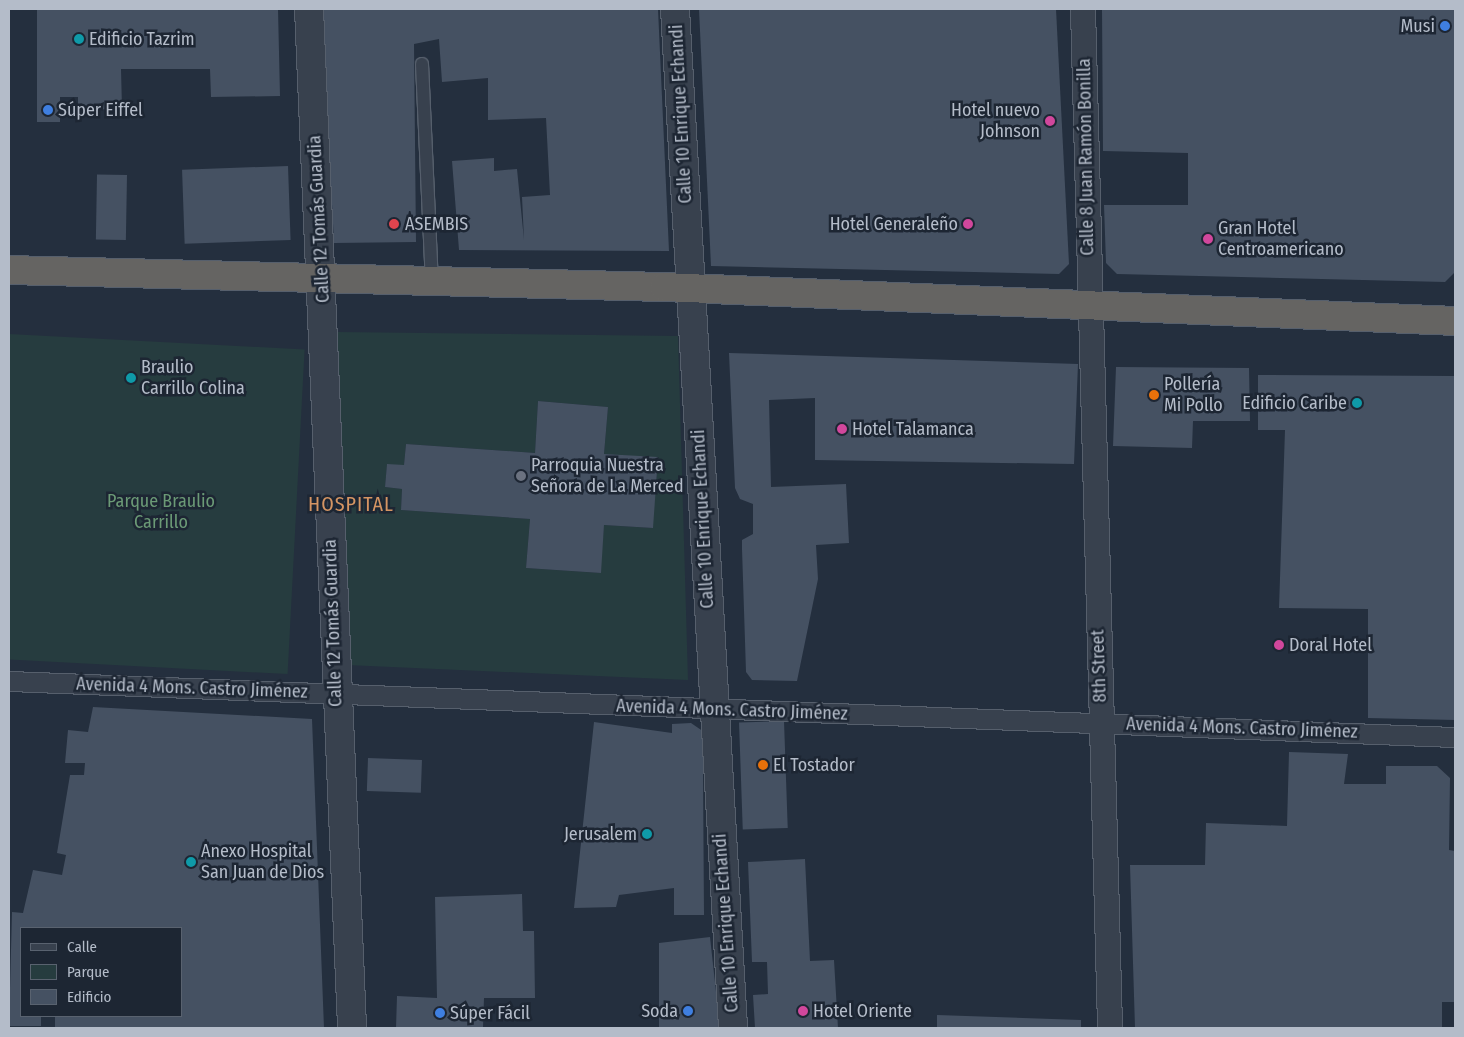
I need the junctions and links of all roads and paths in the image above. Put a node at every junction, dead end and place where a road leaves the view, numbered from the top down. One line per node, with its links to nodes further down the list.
1 (309, 9): 6 (street, Calle 12 Tomás Guardia)
2 (675, 9): 8 (street, Calle 10 Enrique Echandi)
3 (1083, 9): 9 (street, Calle 8 Juan Ramón Bonilla)
4 (422, 64): 7 (lane)
5 (9, 270): 6 (highway)
6 (321, 278): 7 (highway); 12 (street, Calle 12 Tomás Guardia)
7 (432, 281): 8 (highway)
8 (691, 288): 9 (highway); 13 (street, Calle 10 Enrique Echandi)
9 (1089, 304): 10 (highway); 14 (street, 8th Street)
10 (1455, 321)
11 (9, 681): 12 (street, Avenida 4 Mons. Castro Jiménez)
12 (335, 694): 13 (street, Avenida 4 Mons. Castro Jiménez); 16 (street, Calle 12 Tomás Guardia)
13 (713, 710): 14 (street, Avenida 4 Mons. Castro Jiménez); 17 (street, Calle 10 Enrique Echandi)
14 (1100, 722): 15 (street, Avenida 4 Mons. Castro Jiménez); 18 (street, 8th Street)
15 (1455, 737)
16 (352, 1028)
17 (733, 1028)
18 (1110, 1028)

